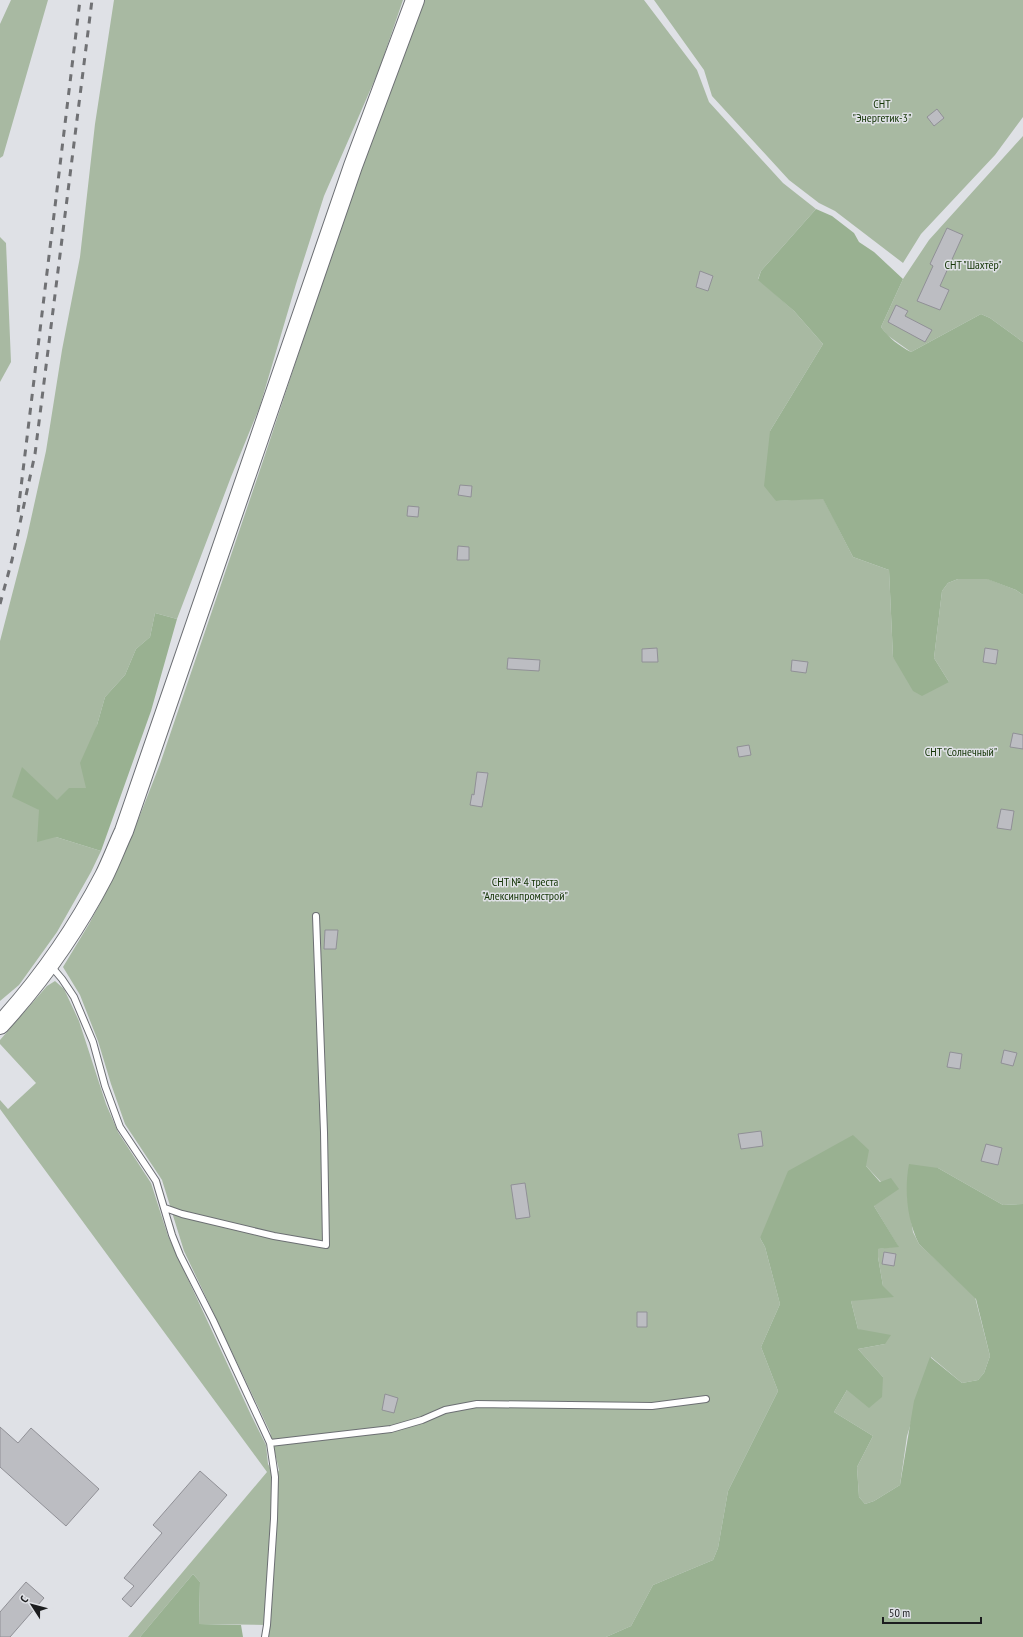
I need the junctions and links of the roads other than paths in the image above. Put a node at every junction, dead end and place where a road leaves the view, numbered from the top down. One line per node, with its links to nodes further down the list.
1 (415, 0): 3 (main road)
2 (316, 916): 5 (lane)
3 (50, 965): 4 (main road); 5 (lane)
4 (0, 1025)
5 (165, 1208): 7 (lane)
6 (706, 1399): 7 (lane)
7 (270, 1443): 8 (lane)
8 (265, 1637)

